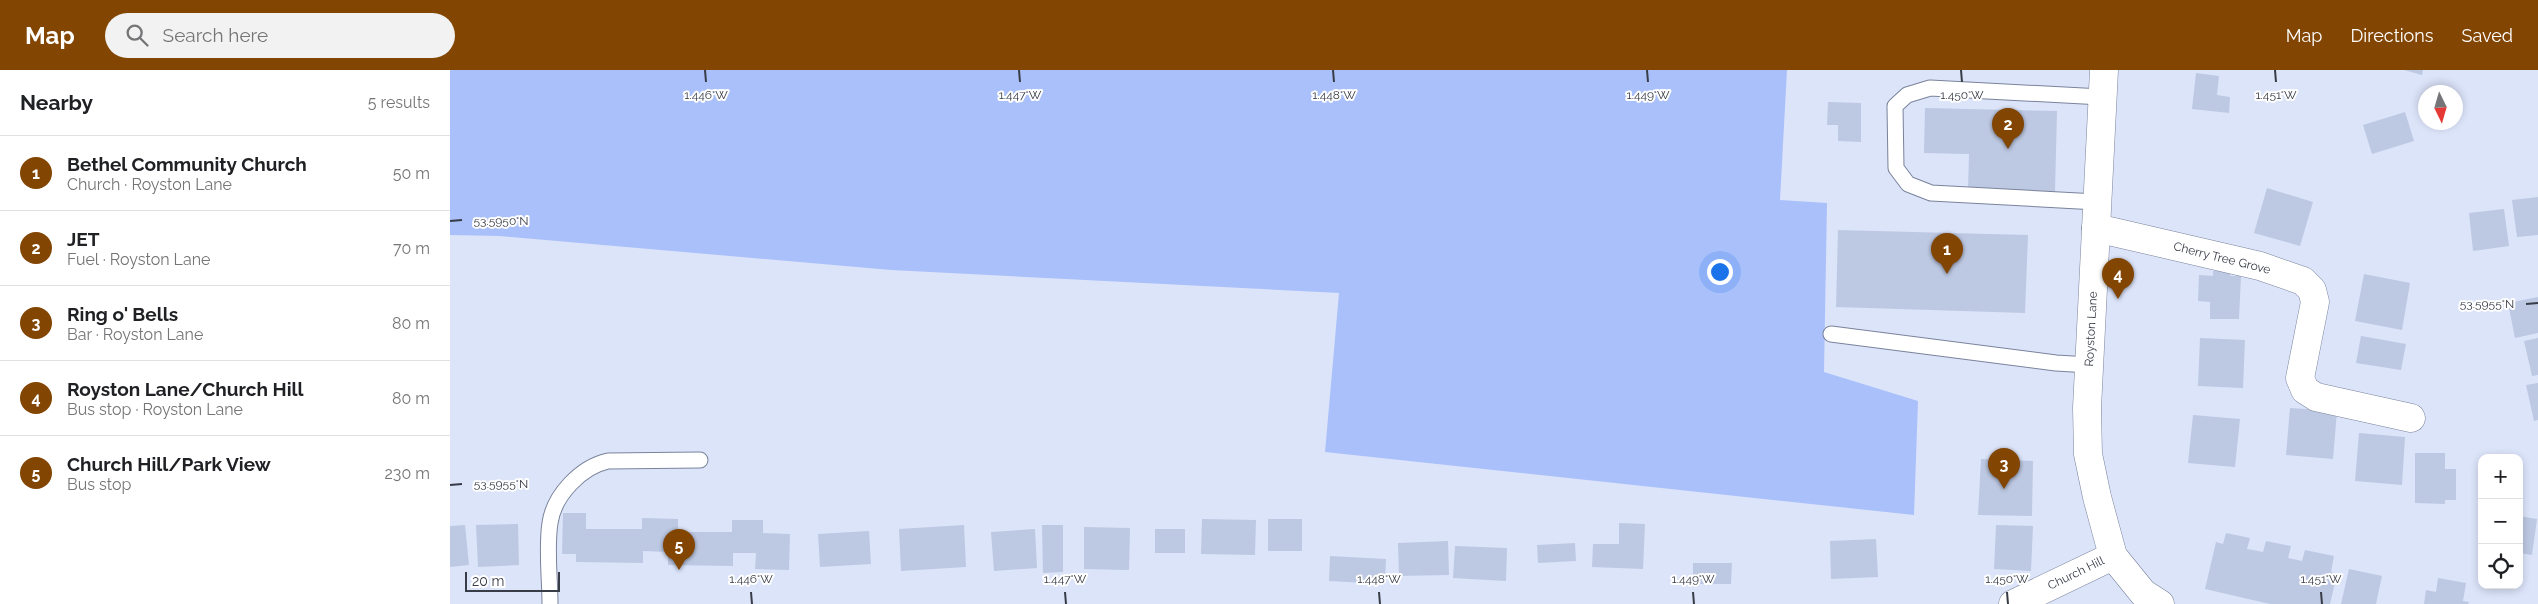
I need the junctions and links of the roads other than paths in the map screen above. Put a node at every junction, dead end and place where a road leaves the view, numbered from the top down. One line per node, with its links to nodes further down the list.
1 (2104, 70): 2 (main road, Royston Lane)
2 (2102, 97): 3 (main road, Royston Lane); 3 (lane)
3 (2096, 215): 5 (main road, Royston Lane); 6 (main road, Cherry Tree Grove)
4 (1831, 334): 5 (lane)
5 (2089, 365): 8 (main road, Royston Lane)
6 (2411, 418)
7 (700, 460): 10 (lane)
8 (2113, 556): 9 (main road, Church Hill); 11 (main road)
9 (2017, 603)
10 (550, 604)
11 (2160, 604)

